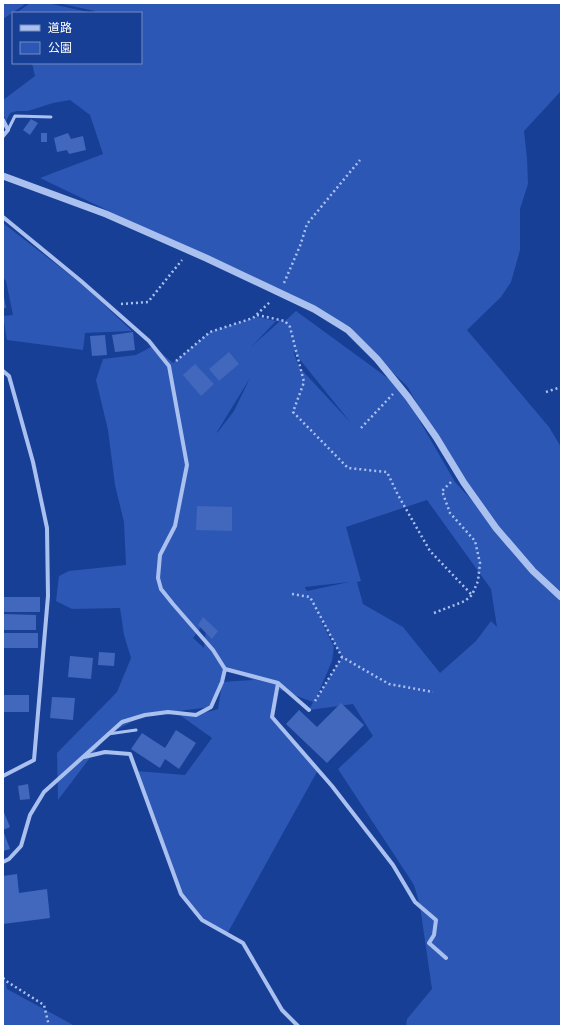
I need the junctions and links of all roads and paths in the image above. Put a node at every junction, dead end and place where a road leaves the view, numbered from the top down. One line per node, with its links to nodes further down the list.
1 (51, 117): 3 (lane)
2 (3, 120): 3 (street)
3 (8, 130): 4 (street)
4 (3, 136)
5 (360, 160): 9 (path)
6 (3, 176): 8 (street)
7 (3, 217): 12 (street)
8 (189, 250): 9 (street); 10 (path)
9 (280, 293): 11 (path); 14 (street)
10 (120, 304)
11 (257, 315): 12 (path); 20 (path)
12 (169, 366): 24 (street)
13 (3, 371): 32 (street)
14 (400, 387): 17 (path); 18 (street)
15 (561, 387): 16 (path)
16 (546, 392)
17 (361, 428)
18 (458, 474): 20 (path); 21 (street)
19 (292, 594): 23 (path)
20 (472, 595): 22 (path)
21 (561, 597)
22 (434, 613)
23 (342, 657): 26 (path); 27 (path)
24 (225, 669): 25 (street); 30 (street)
25 (278, 683): 28 (street); 34 (street)
26 (433, 692)
27 (315, 701)
28 (309, 710)
29 (136, 730): 30 (lane)
30 (108, 734): 31 (street)
31 (82, 758): 33 (street); 37 (street)
32 (3, 776)
33 (3, 862)
34 (446, 958)
35 (3, 978): 36 (path)
36 (49, 1026)
37 (298, 1026)

